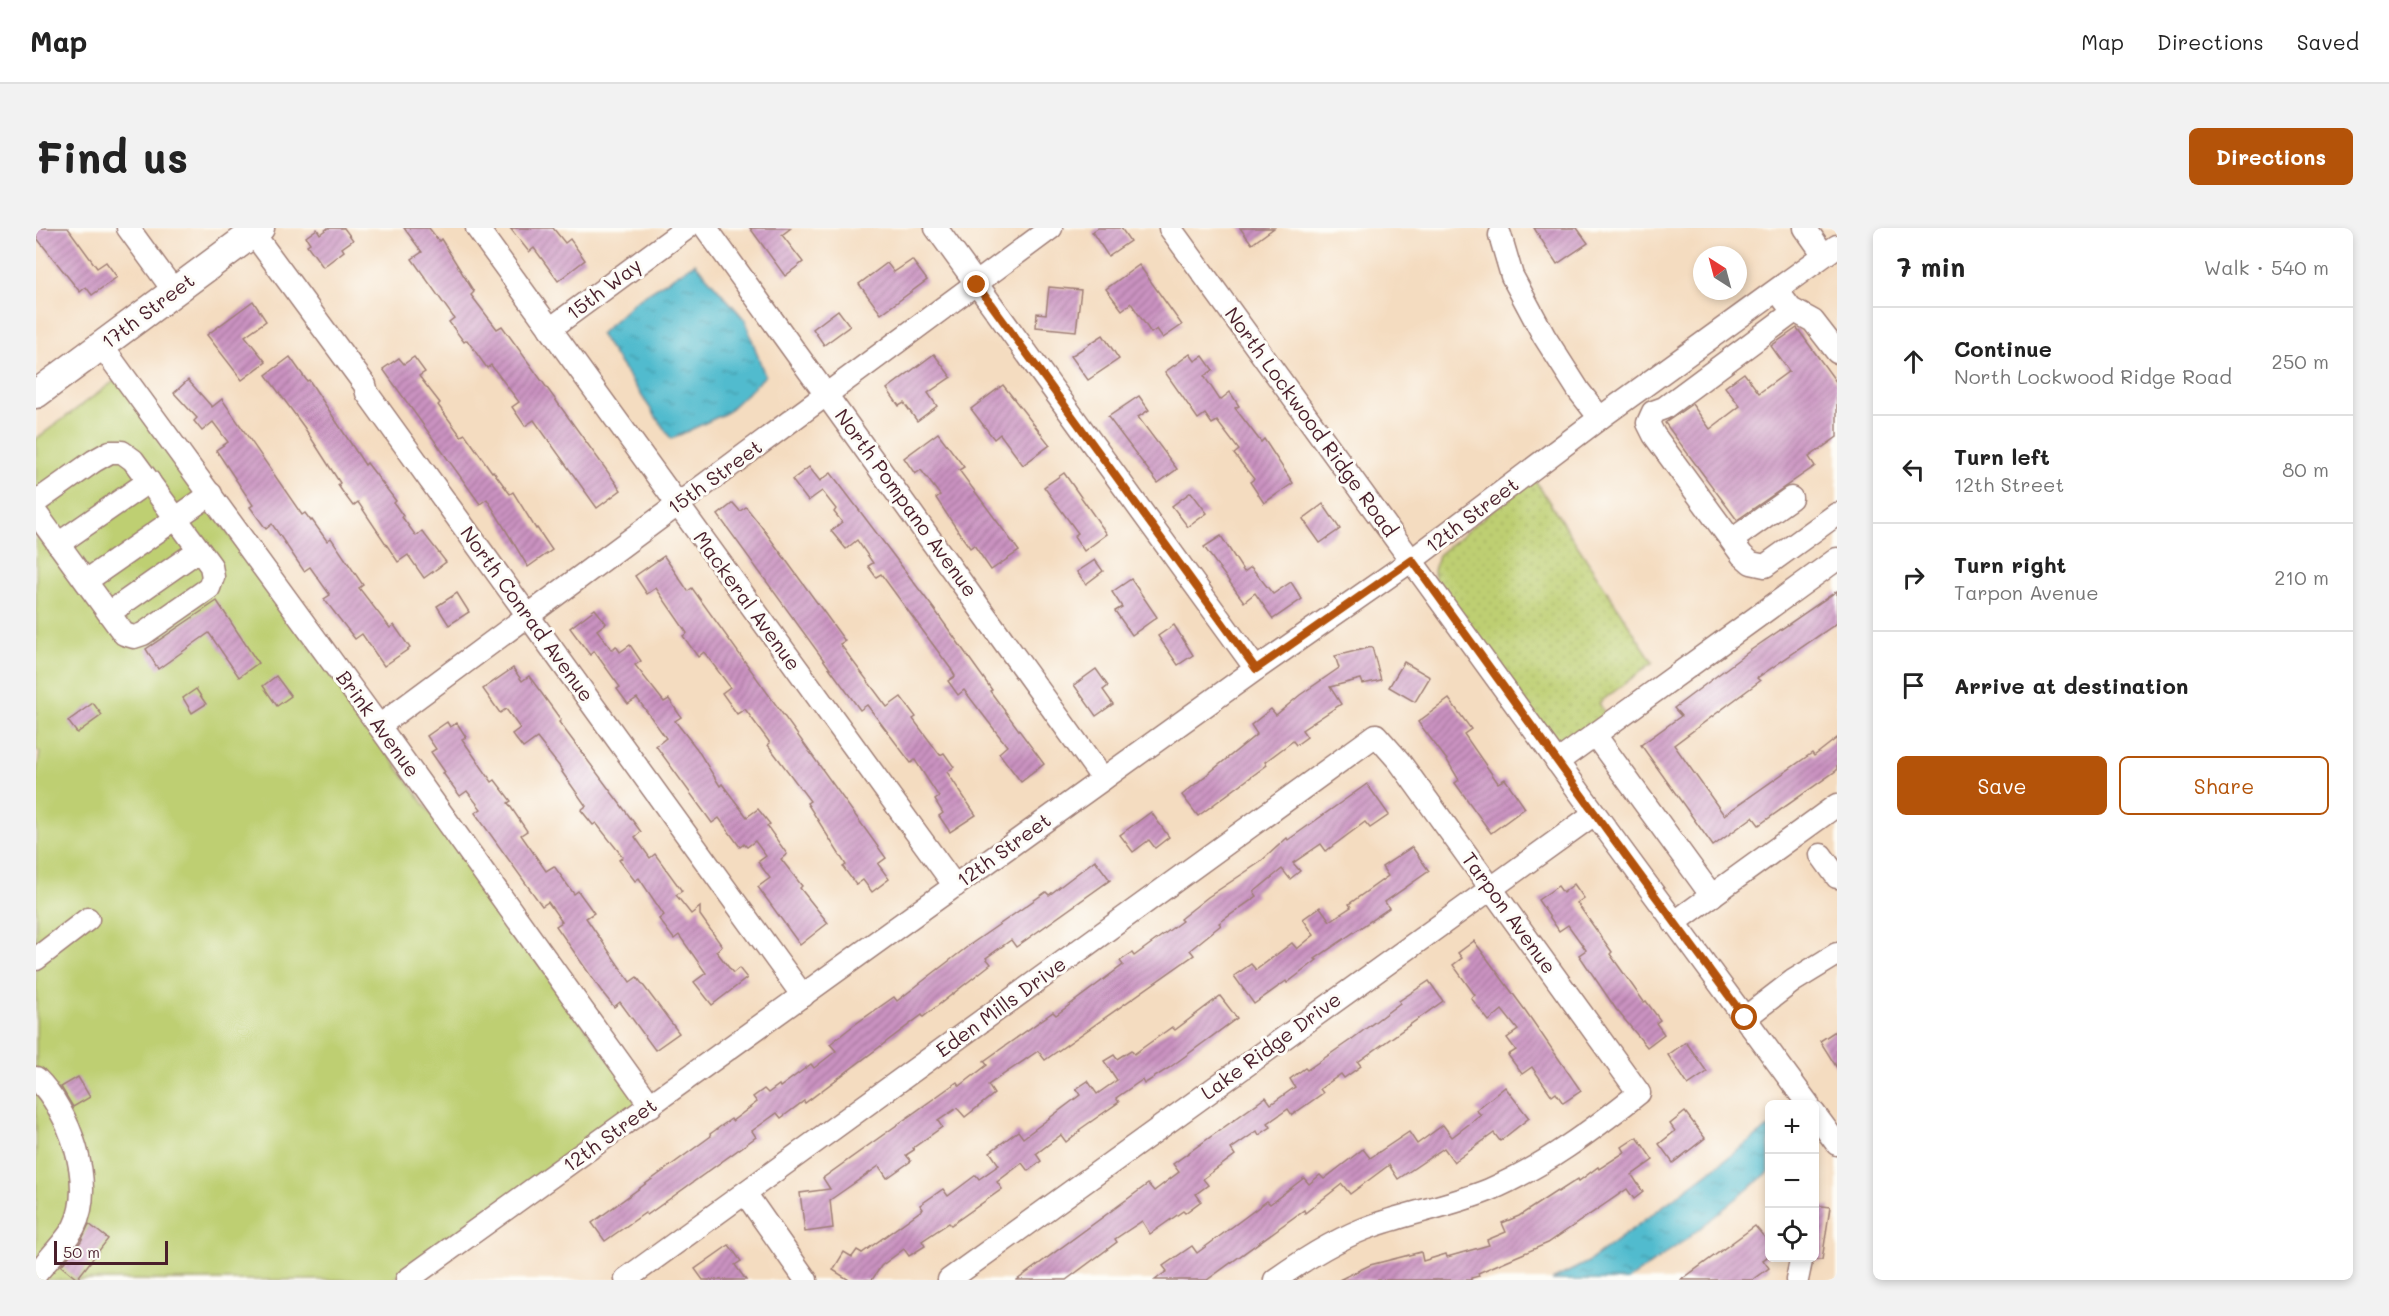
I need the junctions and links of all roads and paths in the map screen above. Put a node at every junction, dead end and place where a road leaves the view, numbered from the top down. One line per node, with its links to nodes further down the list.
1 (128, 228): 14 (street)
2 (477, 228): 16 (street, Mackeral Avenue)
3 (687, 228): 16 (street, 15th Way)
4 (706, 228): 21 (street, North Pompano Avenue)
5 (936, 228): 12 (street)
6 (1051, 228): 12 (street, 15th Street)
7 (1170, 228): 36 (street, North Lockwood Ridge Road)
8 (1805, 228): 11 (street)
9 (256, 231): 14 (main road, 17th Street); 39 (street, North Conrad Avenue)
10 (1500, 235): 23 (street)
11 (1831, 251): 13 (street, 12th Street)
12 (977, 285): 21 (street, 15th Street); 40 (street)
13 (1776, 290): 15 (street); 19 (street, 12th Street)
14 (174, 291): 17 (main road, 17th Street)
15 (1791, 309): 18 (street); 22 (street)
16 (550, 329): 28 (street, Mackeral Avenue)
17 (101, 345): 20 (main road, 17th Street); 25 (street, Brink Avenue)
18 (1837, 352)
19 (1637, 392): 22 (street); 23 (street, 12th Street)
20 (36, 394)
21 (828, 395): 28 (street, 15th Street); 45 (street, North Pompano Avenue)
22 (1653, 412): 32 (street)
23 (1600, 418): 36 (street, 12th Street)
24 (149, 481): 27 (street); 31 (street); 33 (street)
25 (211, 494): 31 (street); 41 (street, Brink Avenue)
26 (1791, 498): 32 (street)
27 (36, 502)
28 (677, 504): 39 (street, 15th Street); 50 (street, Mackeral Avenue)
29 (36, 513): 33 (street)
30 (1837, 514): 32 (street)
31 (176, 518): 34 (street); 37 (street)
32 (1732, 540)
33 (58, 544): 37 (street)
34 (199, 550): 38 (street); 38 (street)
35 (1837, 559): 43 (street)
36 (1412, 560): 40 (street, 12th Street); 44 (street, North Lockwood Ridge Road)
37 (86, 581): 38 (street)
38 (109, 613)
39 (528, 615): 41 (street, 15th Street); 57 (street, North Conrad Avenue)
40 (1256, 669): 45 (street, 12th Street)
41 (379, 726): 61 (street, Brink Avenue)
42 (1376, 735): 51 (street, Tarpon Avenue); 64 (street, Eden Mills Drive)
43 (1595, 735): 44 (street); 52 (street)
44 (1557, 762): 47 (street, North Lockwood Ridge Road)
45 (1103, 779): 50 (street, 12th Street)
46 (1837, 806): 52 (street)
47 (1594, 814): 51 (street, Lake Ridge Drive); 54 (street, North Lockwood Ridge Road)
48 (1821, 855): 49 (street)
49 (1837, 877)
50 (955, 885): 57 (street, 12th Street)
51 (1490, 888): 69 (street, Lake Ridge Drive); 70 (street, Tarpon Avenue)
52 (1712, 896): 54 (street)
53 (88, 920): 56 (street)
54 (1674, 923): 58 (street, North Lockwood Ridge Road)
55 (1837, 954): 58 (street)
56 (36, 959)
57 (803, 996): 61 (street, 12th Street)
58 (1745, 1018): 60 (street, North Lockwood Ridge Road)
59 (36, 1078): 65 (street)
60 (1805, 1100)
61 (651, 1106): 66 (street, 12th Street)
62 (1819, 1119): 63 (street)
63 (1837, 1144)
64 (745, 1193): 67 (street, Eden Mills Drive); 68 (street)
65 (36, 1274)
66 (421, 1276)
67 (626, 1280)
68 (806, 1280)
69 (949, 1280)
70 (1275, 1280)

